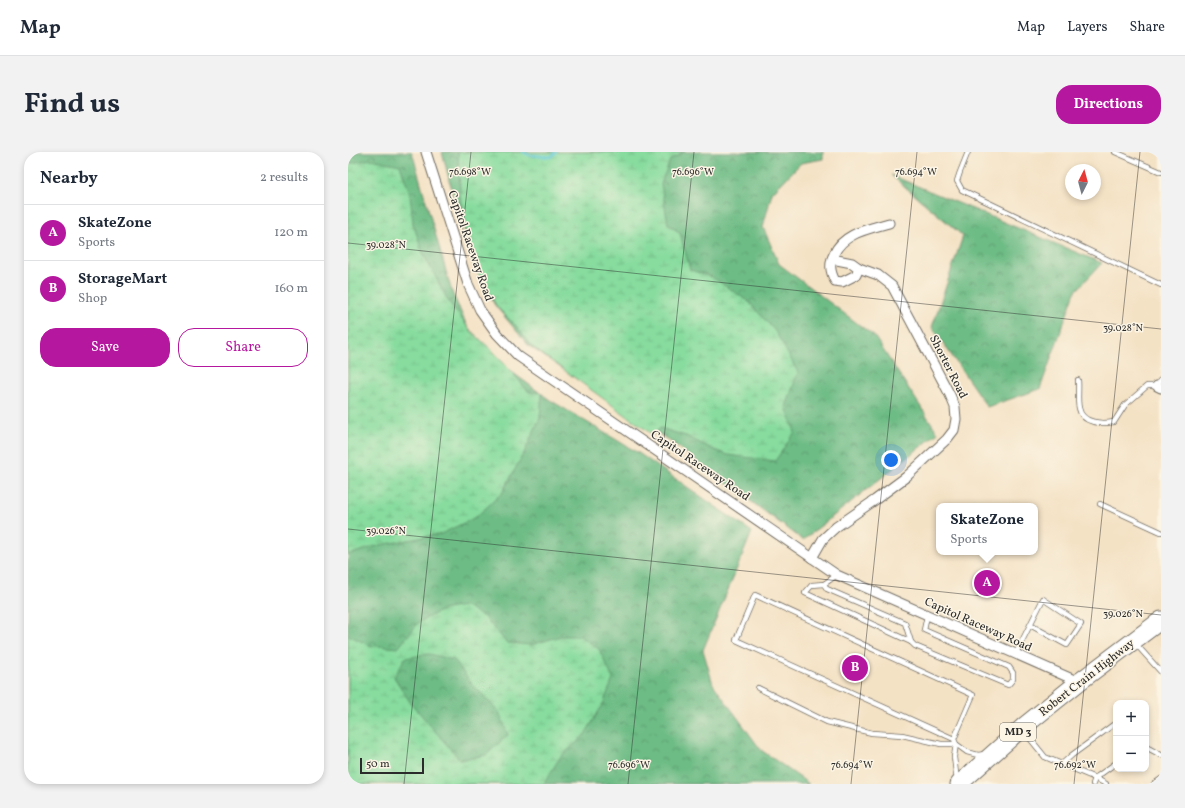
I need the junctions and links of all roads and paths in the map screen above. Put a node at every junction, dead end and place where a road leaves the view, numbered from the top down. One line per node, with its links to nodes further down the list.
1 (426, 152): 13 (street, Capitol Raceway Road)
2 (968, 152): 8 (lane)
3 (1115, 152): 4 (lane)
4 (1161, 172)
5 (889, 224): 6 (street)
6 (832, 260): 7 (street, Shorter Road); 7 (street)
7 (859, 268): 13 (street, Shorter Road)
8 (1161, 284)
9 (1078, 380): 10 (lane)
10 (1160, 384)
11 (1100, 504): 12 (lane)
12 (1161, 532)
13 (812, 558): 14 (street, Capitol Raceway Road)
14 (837, 575): 15 (lane); 16 (street, Capitol Raceway Road)
15 (824, 584): 20 (lane); 20 (lane)
16 (927, 616): 20 (lane); 21 (street, Capitol Raceway Road)
17 (1161, 620): 19 (highway, Robert Crain Highway / MD 3)
18 (1030, 625): 18 (lane); 21 (lane)
19 (1134, 641): 22 (lane); 23 (highway, Robert Crain Highway / MD 3)
20 (911, 642)
21 (1015, 655): 23 (street, Capitol Raceway Road)
22 (1161, 672)
23 (1079, 682): 26 (highway, Robert Crain Highway / MD 3)
24 (758, 688): 28 (lane)
25 (1113, 725): 32 (lane)
26 (1022, 729): 30 (highway, Robert Crain Highway / MD 3); 32 (lane)
27 (954, 739): 27 (lane); 28 (lane)
28 (956, 744): 30 (lane); 36 (lane)
29 (1149, 749): 31 (lane)
30 (992, 754): 36 (highway, Robert Crain Highway / MD 3)
31 (1161, 755)
32 (1062, 764): 34 (lane)
33 (1113, 765): 34 (lane)
34 (1095, 778): 37 (lane); 38 (lane)
35 (1161, 779): 39 (lane)
36 (958, 784)
37 (1093, 784)
38 (1106, 784)
39 (1154, 784)

